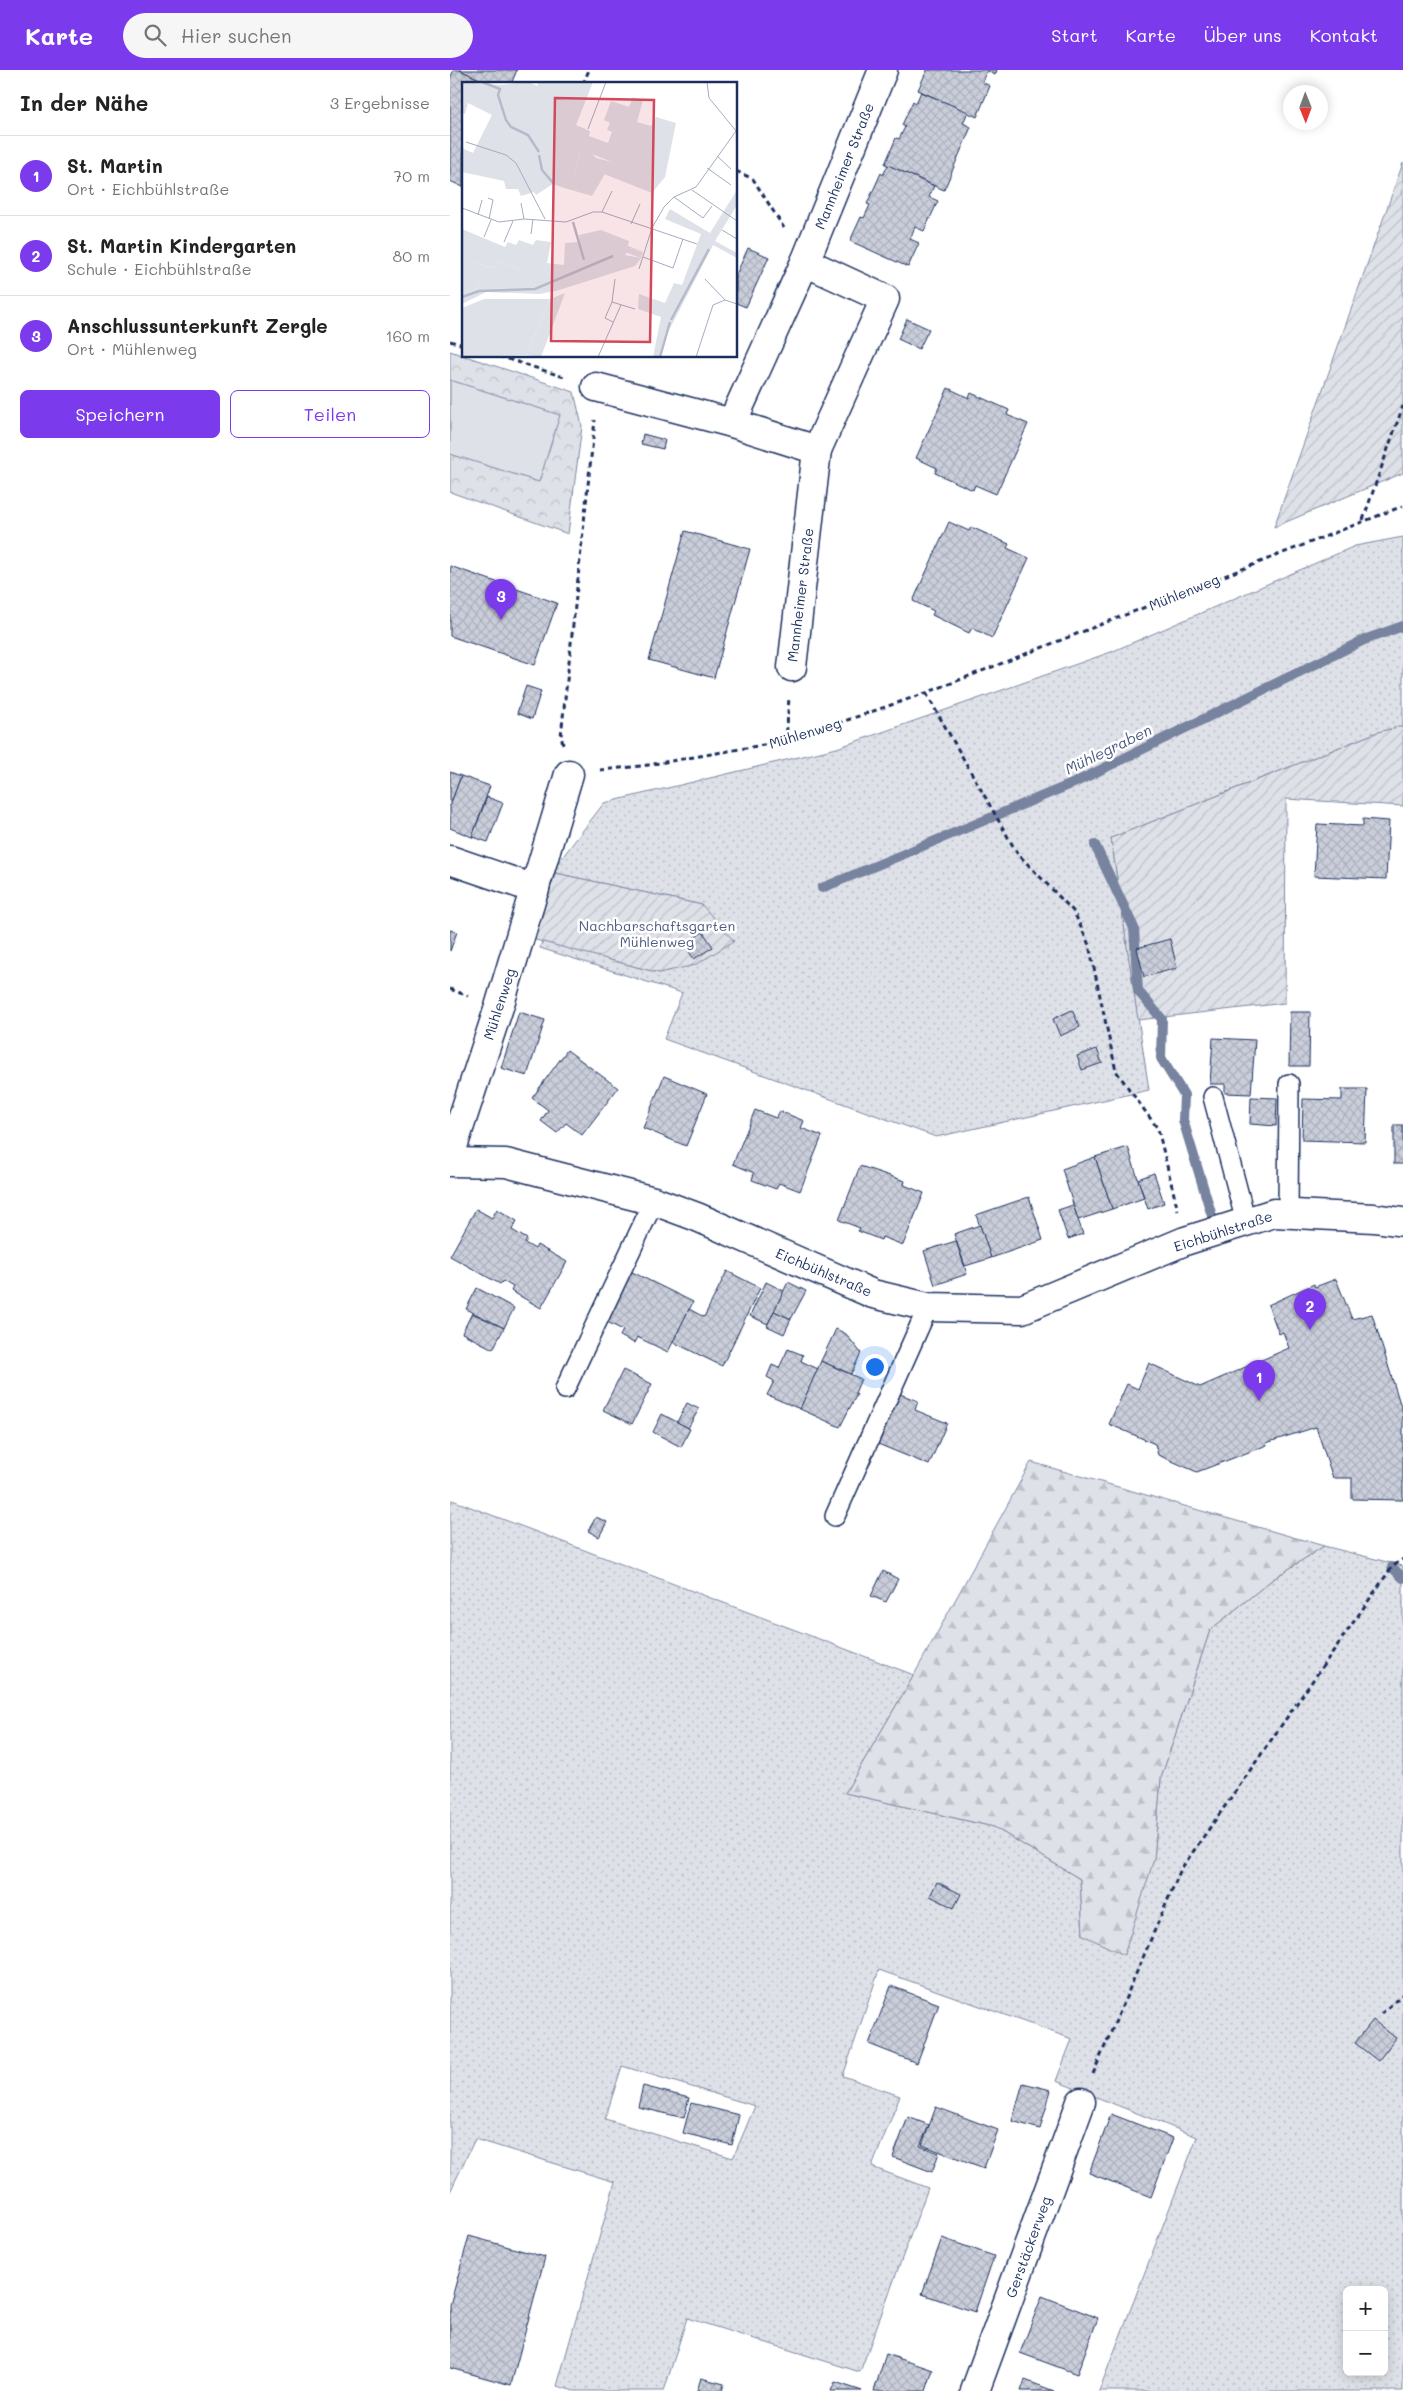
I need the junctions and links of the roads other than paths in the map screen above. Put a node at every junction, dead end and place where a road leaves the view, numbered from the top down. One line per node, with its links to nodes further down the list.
1 (882, 70): 2 (street, Mannheimer Straße)
2 (805, 262): 4 (street, Mannheimer Straße); 5 (street, Mannheimer Straße)
3 (596, 387): 4 (street)
4 (732, 423): 5 (street)
5 (818, 450): 6 (street, Mannheimer Straße)
6 (792, 667)
7 (569, 774): 9 (street, Mühlenweg)
8 (450, 860): 9 (street)
9 (535, 889): 12 (street, Mühlenweg)
10 (1289, 1084): 15 (lane)
11 (1214, 1097): 16 (lane)
12 (450, 1156)
13 (450, 1162): 14 (street, Eichbühlstraße)
14 (654, 1201): 18 (street, Eichbühlstraße); 19 (lane)
15 (1288, 1214): 16 (street, Eichbühlstraße); 17 (street, Eichbühlstraße)
16 (1246, 1222): 18 (street, Eichbühlstraße)
17 (1403, 1222)
18 (928, 1307): 20 (lane)
19 (565, 1389)
20 (835, 1516)
21 (1081, 2102): 22 (street, Gerstäckerweg)
22 (975, 2391)

